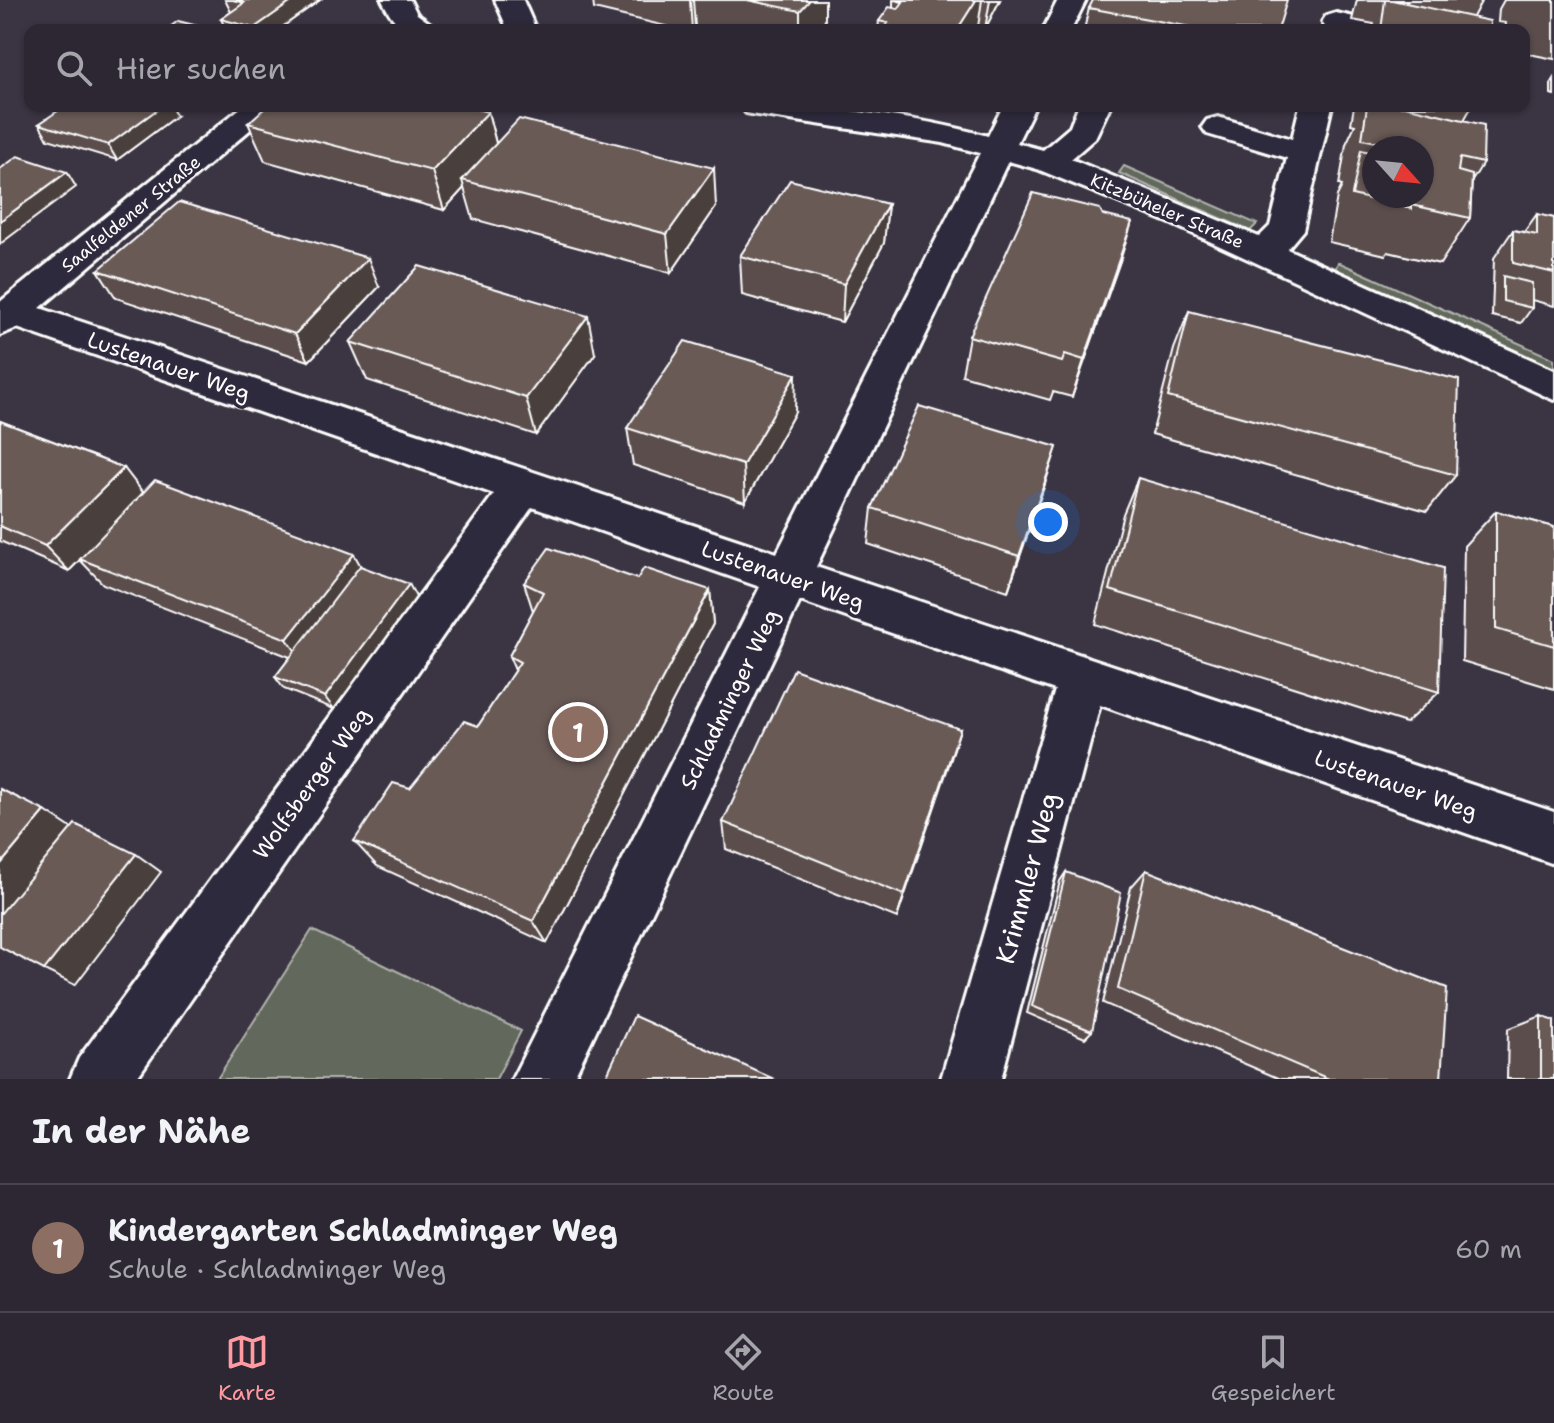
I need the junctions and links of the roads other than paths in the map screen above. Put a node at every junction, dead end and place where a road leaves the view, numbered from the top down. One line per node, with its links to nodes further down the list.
1 (509, 0): 6 (street)
2 (1072, 0): 7 (street)
3 (409, 16): 5 (street)
4 (1337, 17): 8 (street)
5 (390, 24)
6 (519, 24)
7 (1060, 24)
8 (1358, 24)
9 (255, 112): 19 (street, Saalfeldener Straße)
10 (800, 112): 15 (street, Kitzbüheler Straße)
11 (1016, 112): 15 (street, Schladminger Weg)
12 (1092, 112): 17 (street)
13 (1314, 112): 16 (street)
14 (1218, 127): 16 (street)
15 (1000, 146): 17 (street, Kitzbüheler Straße); 22 (street, Schladminger Weg)
16 (1304, 153): 18 (street)
17 (1049, 162): 18 (street, Kitzbüheler Straße)
18 (1264, 252): 20 (street, Kitzbüheler Straße)
19 (6, 317): 21 (street, Lustenauer Weg)
20 (1554, 386)
21 (523, 487): 22 (street, Lustenauer Weg); 25 (street, Wolfsberger Weg)
22 (789, 577): 23 (street, Lustenauer Weg); 26 (street, Schladminger Weg)
23 (1083, 678): 24 (street, Lustenauer Weg); 27 (street, Krimmler Weg)
24 (1554, 838)
25 (100, 1079)
26 (542, 1079)
27 (971, 1079)

